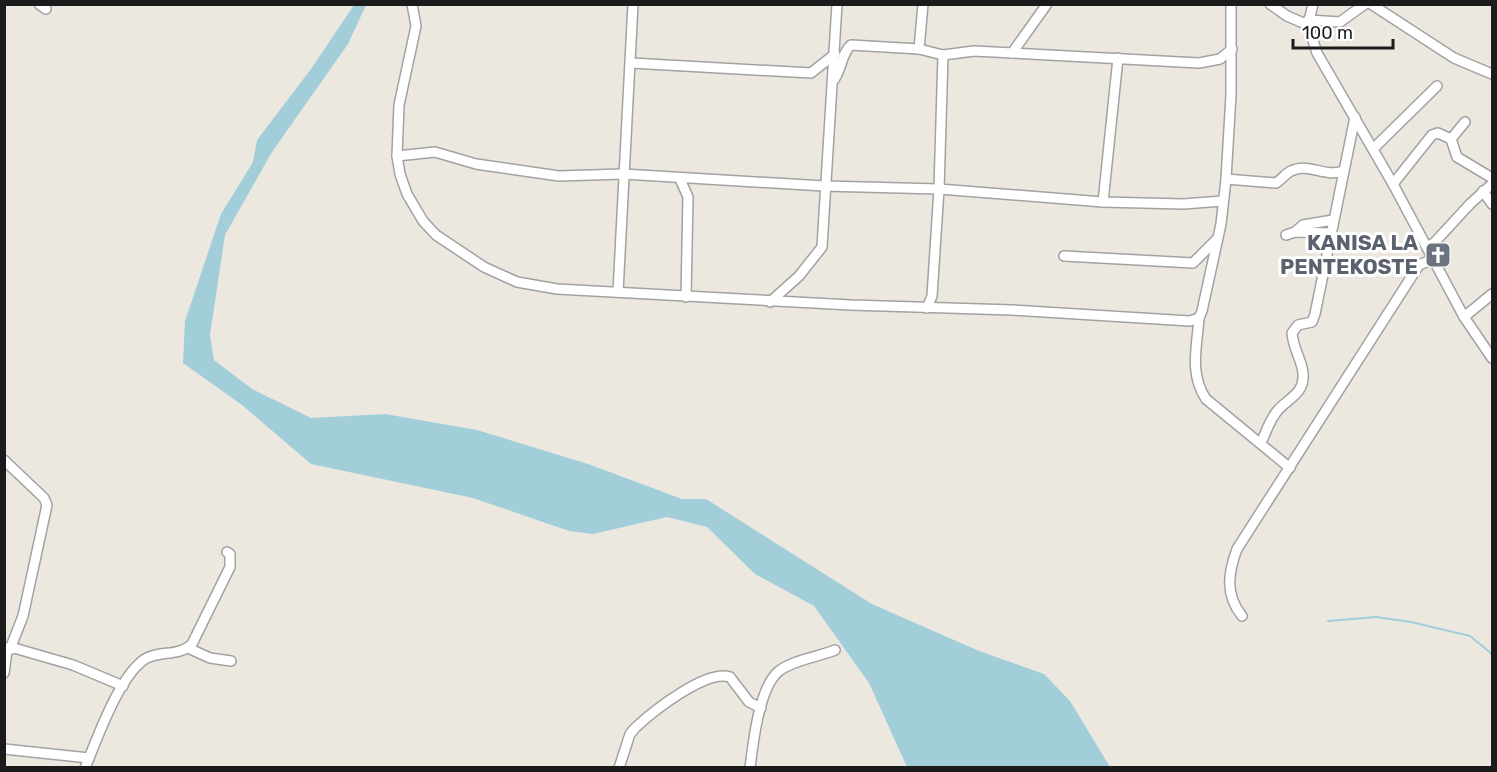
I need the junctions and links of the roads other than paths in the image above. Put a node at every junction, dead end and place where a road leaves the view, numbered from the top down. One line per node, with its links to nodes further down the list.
1 (412, 4): 26 (street)
2 (633, 4): 18 (street)
3 (837, 4): 15 (street)
4 (923, 4): 12 (street)
5 (1047, 4): 14 (street)
6 (1270, 4): 11 (street)
7 (1312, 4): 11 (street)
8 (1365, 4): 11 (street)
9 (1371, 4): 19 (street)
10 (1231, 5): 13 (street)
11 (1308, 22): 22 (street)
12 (919, 49): 16 (street); 20 (street)
13 (1232, 49): 17 (street); 31 (street)
14 (1012, 53): 16 (street); 17 (street)
15 (835, 54): 18 (street); 20 (street)
16 (943, 55): 35 (street)
17 (1118, 58): 38 (street)
18 (632, 63): 28 (street)
19 (1492, 74)
20 (833, 81): 34 (street)
21 (1437, 86): 25 (street)
22 (1355, 117): 25 (street); 27 (street)
23 (1465, 123): 24 (street)
24 (1451, 139): 29 (street); 32 (street)
25 (1373, 149): 32 (street)
26 (397, 156): 28 (street); 46 (street)
27 (1342, 171): 31 (street); 40 (street)
28 (623, 174): 30 (street); 46 (street)
29 (1492, 178)
30 (680, 179): 34 (street); 48 (street)
31 (1226, 179): 37 (street)
32 (1394, 184): 43 (street)
33 (1492, 184): 36 (street)
34 (824, 186): 35 (street); 49 (street)
35 (939, 189): 38 (street); 50 (street)
36 (1483, 192): 39 (street); 43 (street)
37 (1222, 201): 38 (street); 42 (street)
38 (1103, 202)
39 (1492, 204)
40 (1333, 220): 41 (street); 41 (street)
41 (1330, 233): 55 (street)
42 (1218, 238): 44 (street); 52 (street)
43 (1427, 247): 45 (street)
44 (1064, 256)
45 (1433, 259): 51 (street); 57 (street)
46 (618, 292): 48 (street)
47 (1492, 294): 51 (street)
48 (686, 297): 49 (street)
49 (770, 302): 50 (street)
50 (927, 308): 52 (street)
51 (1464, 317): 53 (street)
52 (1199, 318): 55 (street)
53 (1489, 351): 54 (street)
54 (1492, 358)
55 (1261, 443): 57 (street)
56 (4, 460): 60 (street)
57 (1290, 468): 59 (street)
58 (227, 552): 61 (street)
59 (1242, 616)
60 (7, 648): 64 (street); 65 (street)
61 (188, 648): 63 (street); 65 (street)
62 (835, 650): 66 (street)
63 (231, 661)
64 (4, 673)
65 (123, 686): 68 (street)
66 (760, 708): 70 (street); 71 (street)
67 (4, 749): 68 (street)
68 (89, 758): 69 (street)
69 (85, 768)
70 (619, 768)
71 (750, 768)

